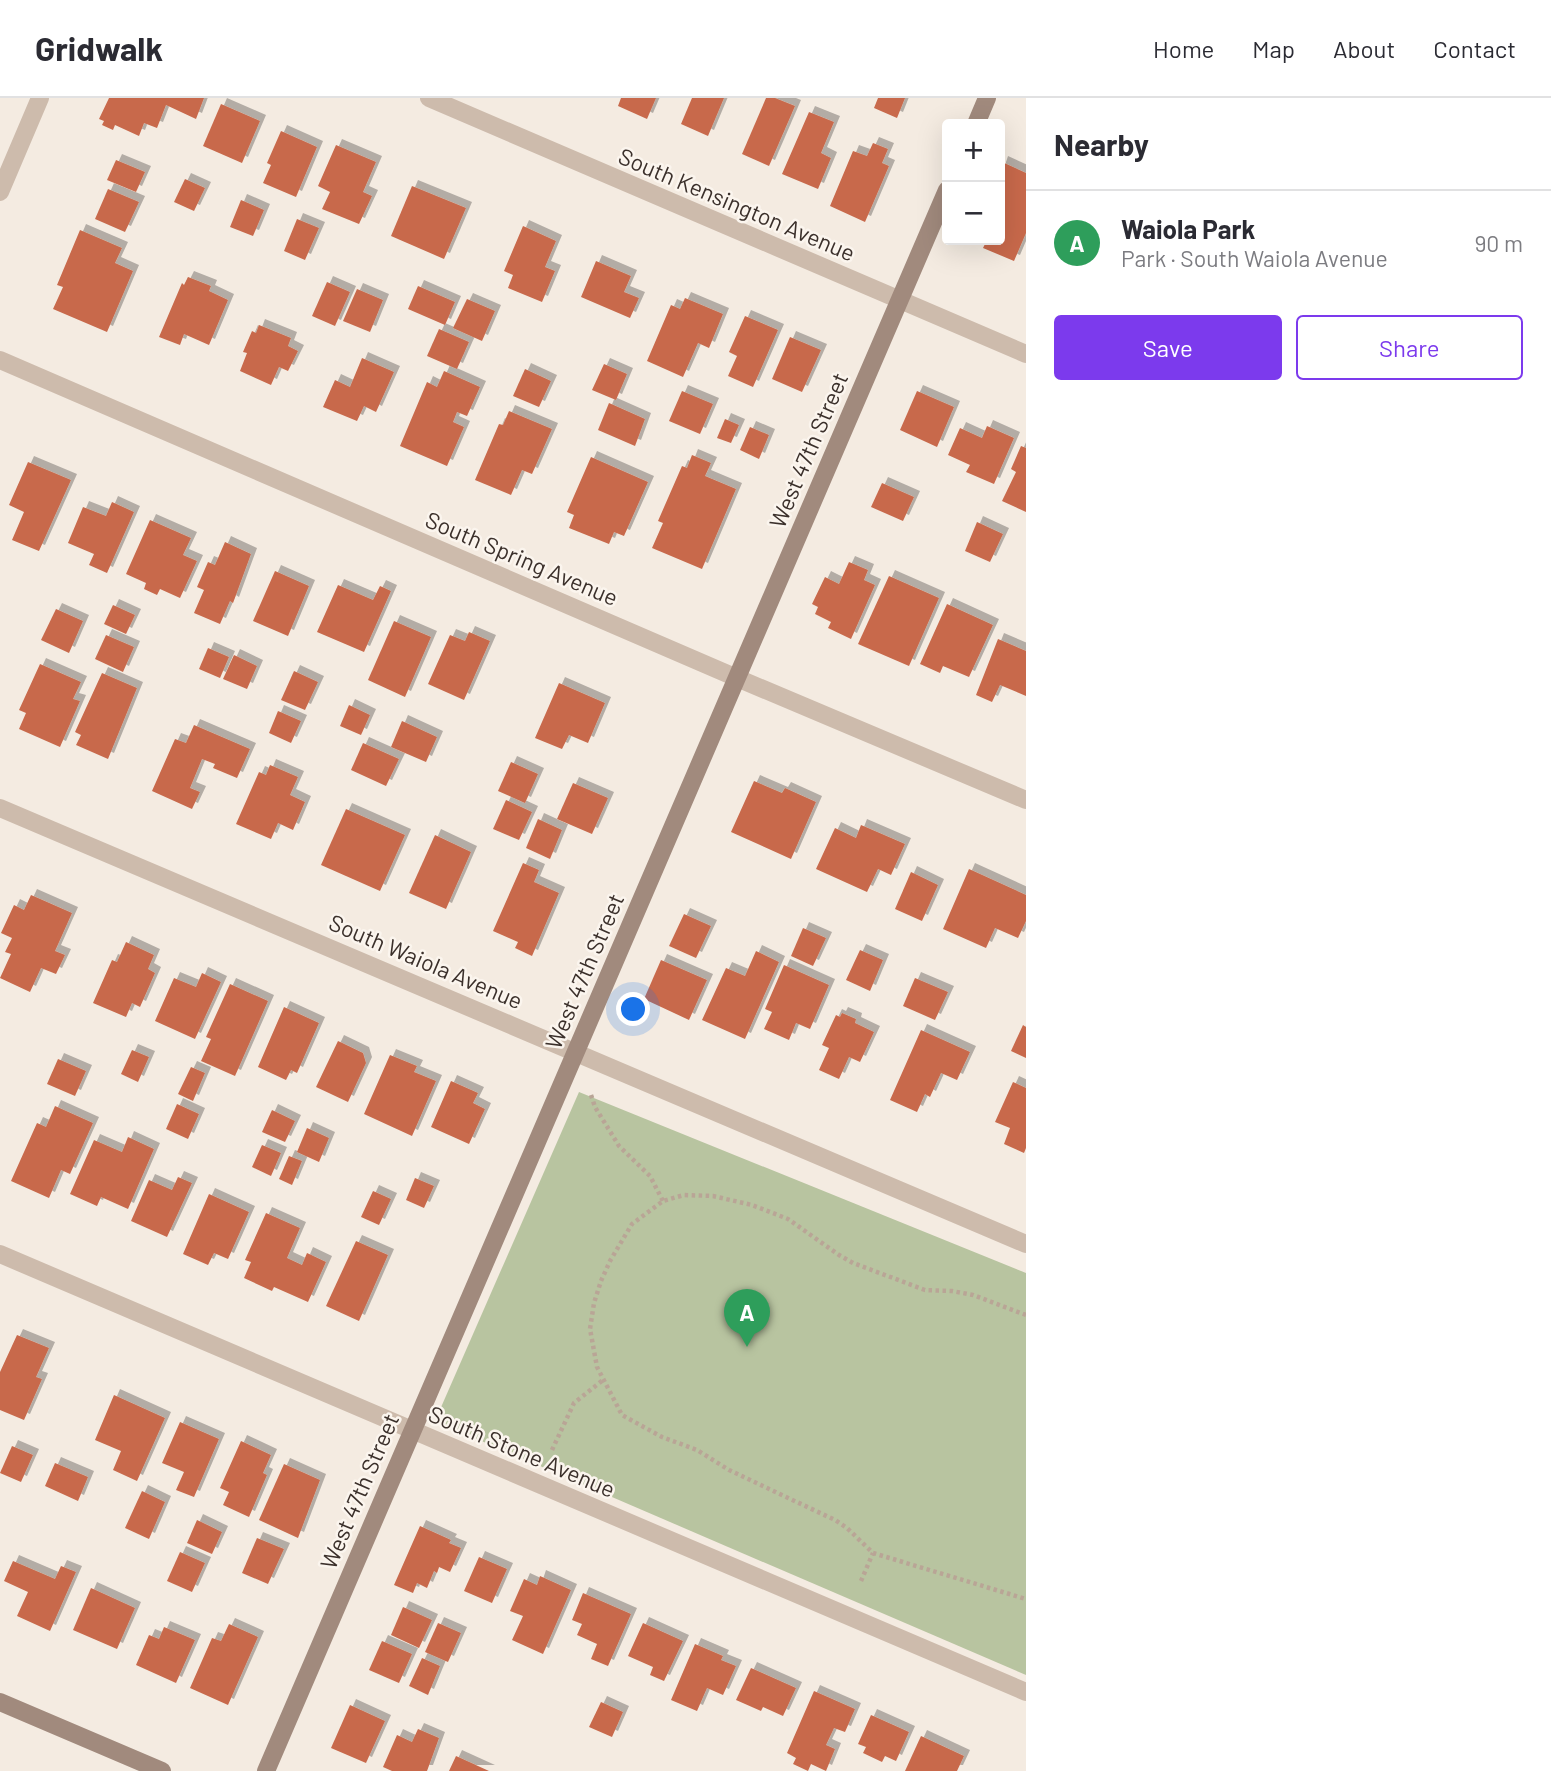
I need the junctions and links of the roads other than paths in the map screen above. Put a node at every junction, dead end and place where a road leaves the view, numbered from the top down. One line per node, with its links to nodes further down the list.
1 (40, 98): 5 (street)
2 (429, 98): 7 (street, South Kensington Avenue)
3 (987, 98): 4 (main road)
4 (978, 119)
5 (0, 192)
6 (942, 202): 7 (main road, West 47th Street)
7 (900, 300): 8 (street, South Kensington Avenue); 10 (main road, West 47th Street)
8 (1026, 354)
9 (0, 359): 10 (street, South Spring Avenue)
10 (737, 678): 11 (street, South Spring Avenue); 13 (main road, West 47th Street)
11 (1026, 800)
12 (0, 808): 13 (street, South Waiola Avenue)
13 (576, 1051): 14 (street, South Waiola Avenue); 16 (main road, West 47th Street)
14 (1026, 1244)
15 (0, 1254): 16 (street, South Stone Avenue)
16 (412, 1431): 17 (street, South Stone Avenue); 20 (main road, West 47th Street)
17 (1026, 1692)
18 (0, 1702): 19 (main road)
19 (162, 1771)
20 (266, 1771)

